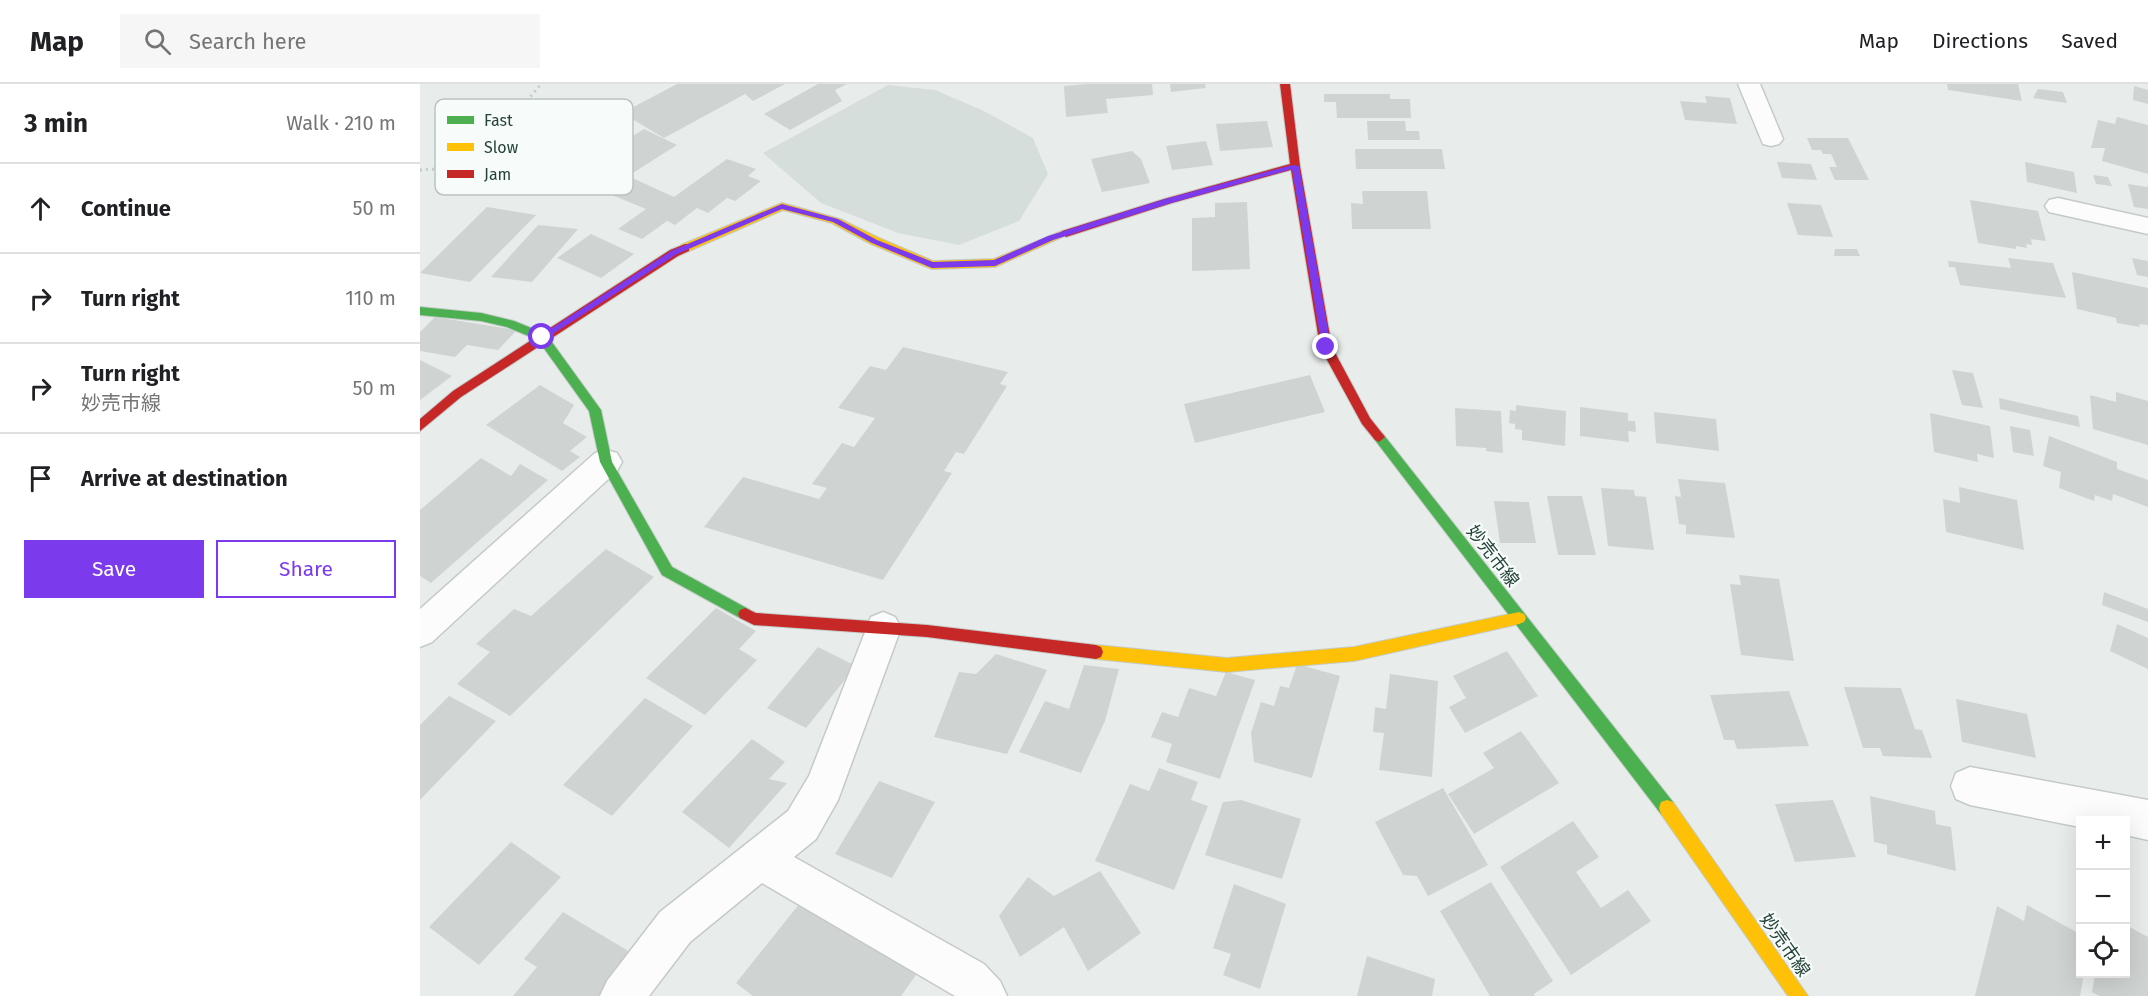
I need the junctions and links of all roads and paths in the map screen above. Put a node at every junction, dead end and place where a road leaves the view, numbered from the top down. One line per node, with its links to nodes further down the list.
1 (541, 84): 4 (path)
2 (1285, 84): 6 (street, 妙売市線)
3 (1749, 84): 5 (street)
4 (528, 99)
5 (1771, 138)
6 (1295, 166): 12 (street); 15 (street, 妙売市線)
7 (435, 169): 8 (path)
8 (420, 170)
9 (2058, 206): 10 (street)
10 (2148, 226)
11 (420, 311): 12 (street)
12 (542, 337): 13 (street); 14 (street)
13 (420, 426)
14 (606, 462): 16 (street); 17 (street)
15 (1519, 618): 16 (street); 23 (street, 妙売市線)
16 (883, 628): 20 (street)
17 (420, 631)
18 (1970, 786): 19 (street)
19 (2148, 820)
20 (759, 859): 21 (street); 22 (street)
21 (622, 996)
22 (985, 996)
23 (1799, 996)

